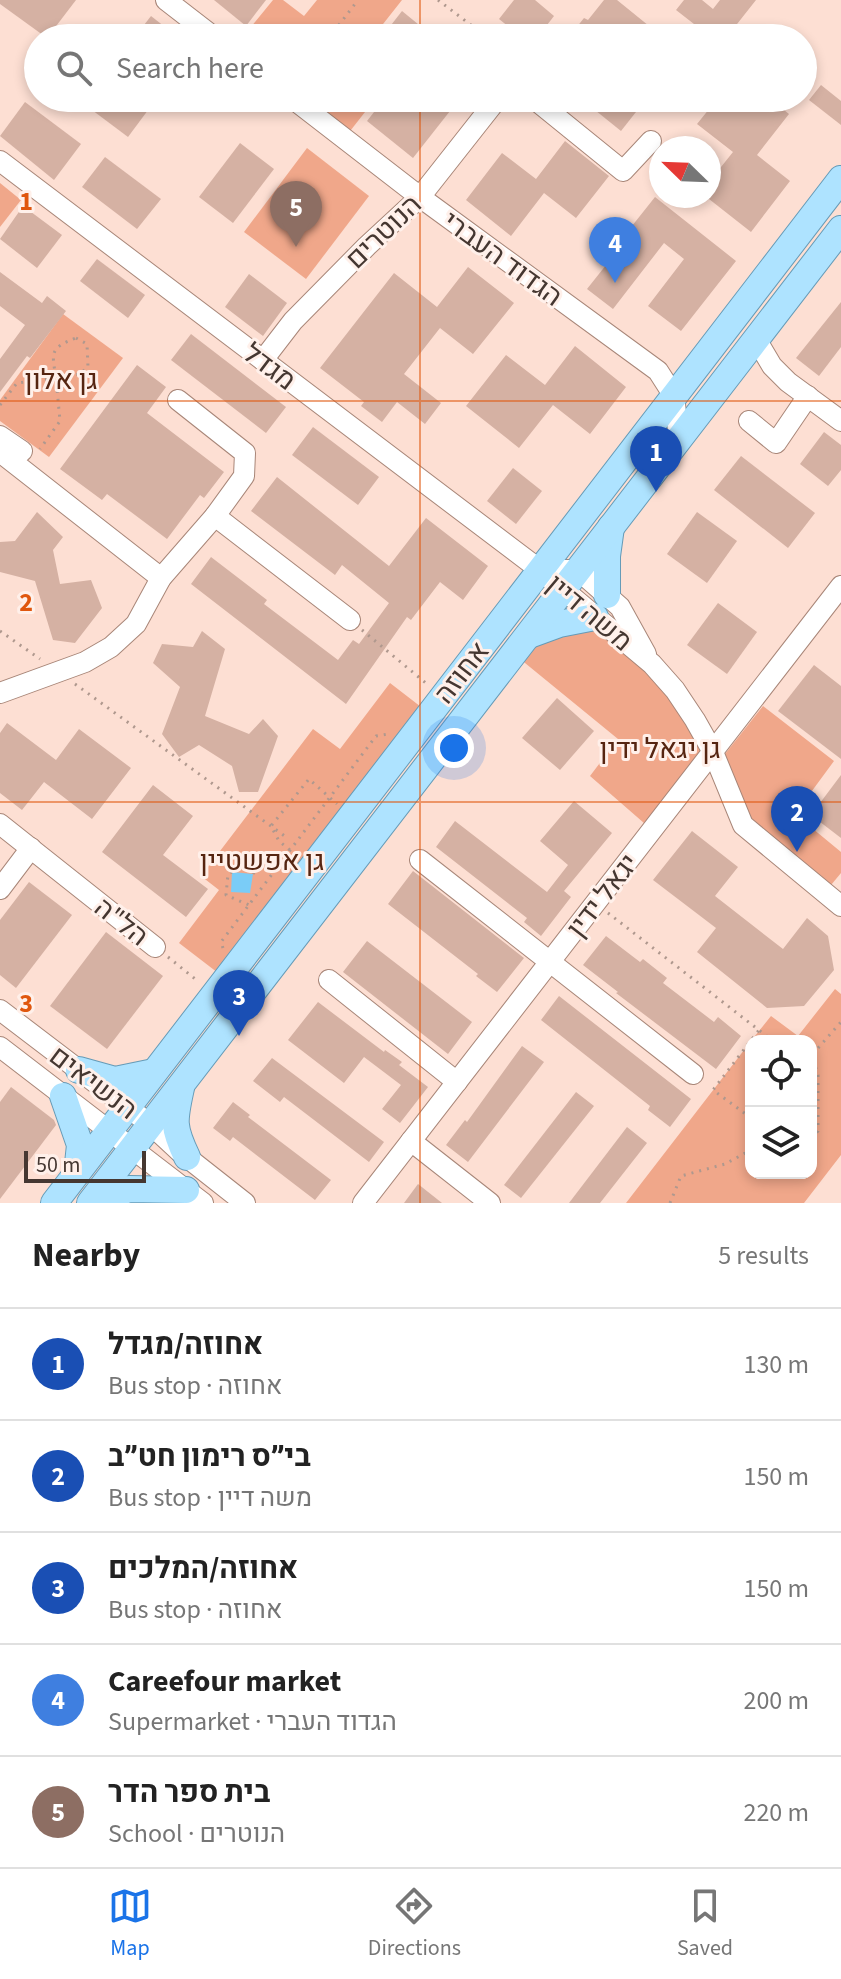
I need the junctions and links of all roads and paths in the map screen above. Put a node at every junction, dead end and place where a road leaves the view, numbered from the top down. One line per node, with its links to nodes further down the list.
1 (166, 0): 4 (street)
2 (358, 0): 5 (path)
3 (438, 0): 6 (path)
4 (197, 24)
5 (340, 24)
6 (470, 24)
7 (310, 112): 13 (street, הגדוד העברי)
8 (487, 112): 13 (street, הנוטרים)
9 (550, 112): 10 (street)
10 (649, 143)
11 (0, 161): 16 (street, מגדל)
12 (841, 179): 18 (main road, אחוזה)
13 (420, 197): 16 (street, הנוטרים); 18 (street, הגדוד העברי)
14 (841, 229): 15 (main road, אחוזה)
15 (756, 339): 19 (street); 25 (main road, אחוזה)
16 (263, 360): 30 (street, מגדל)
17 (56, 378): 17 (path); 21 (path); 27 (path)
18 (674, 396): 25 (street); 30 (main road, אחוזה)
19 (808, 396): 22 (street); 23 (street)
20 (178, 400): 28 (street)
21 (0, 405)
22 (749, 421)
23 (841, 421)
24 (0, 436): 27 (street)
25 (679, 439): 29 (main road, אחוזה)
26 (0, 452): 27 (street)
27 (23, 461): 32 (street)
28 (215, 516): 32 (street); 36 (street)
29 (611, 527): 31 (main road, אחוזה); 35 (main road)
30 (540, 570): 31 (street, משה דיין); 34 (street, משה דיין); 41 (main road, אחוזה)
31 (578, 570): 34 (main road, אחוזה); 35 (street, משה דיין)
32 (161, 578): 39 (street)
33 (841, 586): 43 (street, יגאל ידין)
34 (562, 591): 35 (street, משה דיין); 38 (main road, אחוזה)
35 (601, 606): 38 (main road); 43 (street, משה דיין)
36 (350, 620): 41 (path)
37 (0, 631): 39 (path)
38 (529, 635): 74 (main road, אחוזה)
39 (59, 673): 40 (street); 47 (path)
40 (0, 693)
41 (442, 696): 42 (main road, אחוזה)
42 (418, 729): 44 (path); 61 (main road, אחוזה)
43 (713, 752): 56 (street, יגאל ידין); 58 (street, משה דיין)
44 (330, 797): 45 (path); 47 (path); 50 (path)
45 (342, 808)
46 (0, 824): 49 (street, הל"ה)
47 (271, 826): 48 (path); 50 (path)
48 (286, 837)
49 (31, 848): 55 (street); 59 (street, הל"ה)
50 (290, 850): 52 (path); 52 (path)
51 (420, 860): 60 (street)
52 (281, 861): 54 (path); 57 (path)
53 (232, 872): 57 (path)
54 (253, 874)
55 (0, 889)
56 (595, 903): 60 (street, יגאל ידין); 66 (path)
57 (249, 905): 61 (path)
58 (841, 906)
59 (155, 947): 63 (path, הל"ה)
60 (549, 962): 71 (street); 73 (street, יגאל ידין)
61 (233, 970): 63 (main road, אחוזה)
62 (329, 980): 73 (street)
63 (214, 994): 70 (main road, אחוזה)
64 (0, 1010): 69 (street, הנשיאים)
65 (841, 1022): 72 (path)
66 (759, 1030): 67 (path); 77 (path)
67 (765, 1035)
68 (2, 1054): 75 (street, הנשיאים)
69 (79, 1070): 70 (main road); 76 (street, הנשיאים)
70 (154, 1072): 76 (main road, אחוזה)
71 (693, 1074)
72 (818, 1075): 80 (path)
73 (457, 1082): 81 (street, יגאל ידין)
74 (182, 1084): 78 (main road, אחוזה); 84 (main road)
75 (63, 1096): 79 (street, הנשיאים); 85 (main road)
76 (128, 1107): 78 (street, הנשיאים); 79 (main road, אחוזה)
77 (745, 1114)
78 (151, 1125): 82 (main road, אחוזה); 84 (street, הנשיאים)
79 (109, 1131): 82 (street, הנשיאים); 85 (main road, אחוזה)
80 (817, 1132)
81 (411, 1141): 90 (street, יגאל ידין); 91 (street)
82 (132, 1149): 86 (street, הנשיאים); 88 (main road, אחוזה)
83 (745, 1153): 92 (path)
84 (187, 1157): 89 (street, הנשיאים)
85 (77, 1173): 87 (main road, אחוזה)
86 (195, 1196): 88 (main road)
87 (54, 1203)
88 (91, 1203)
89 (245, 1203)
90 (363, 1203)
91 (490, 1203)
92 (670, 1203)

